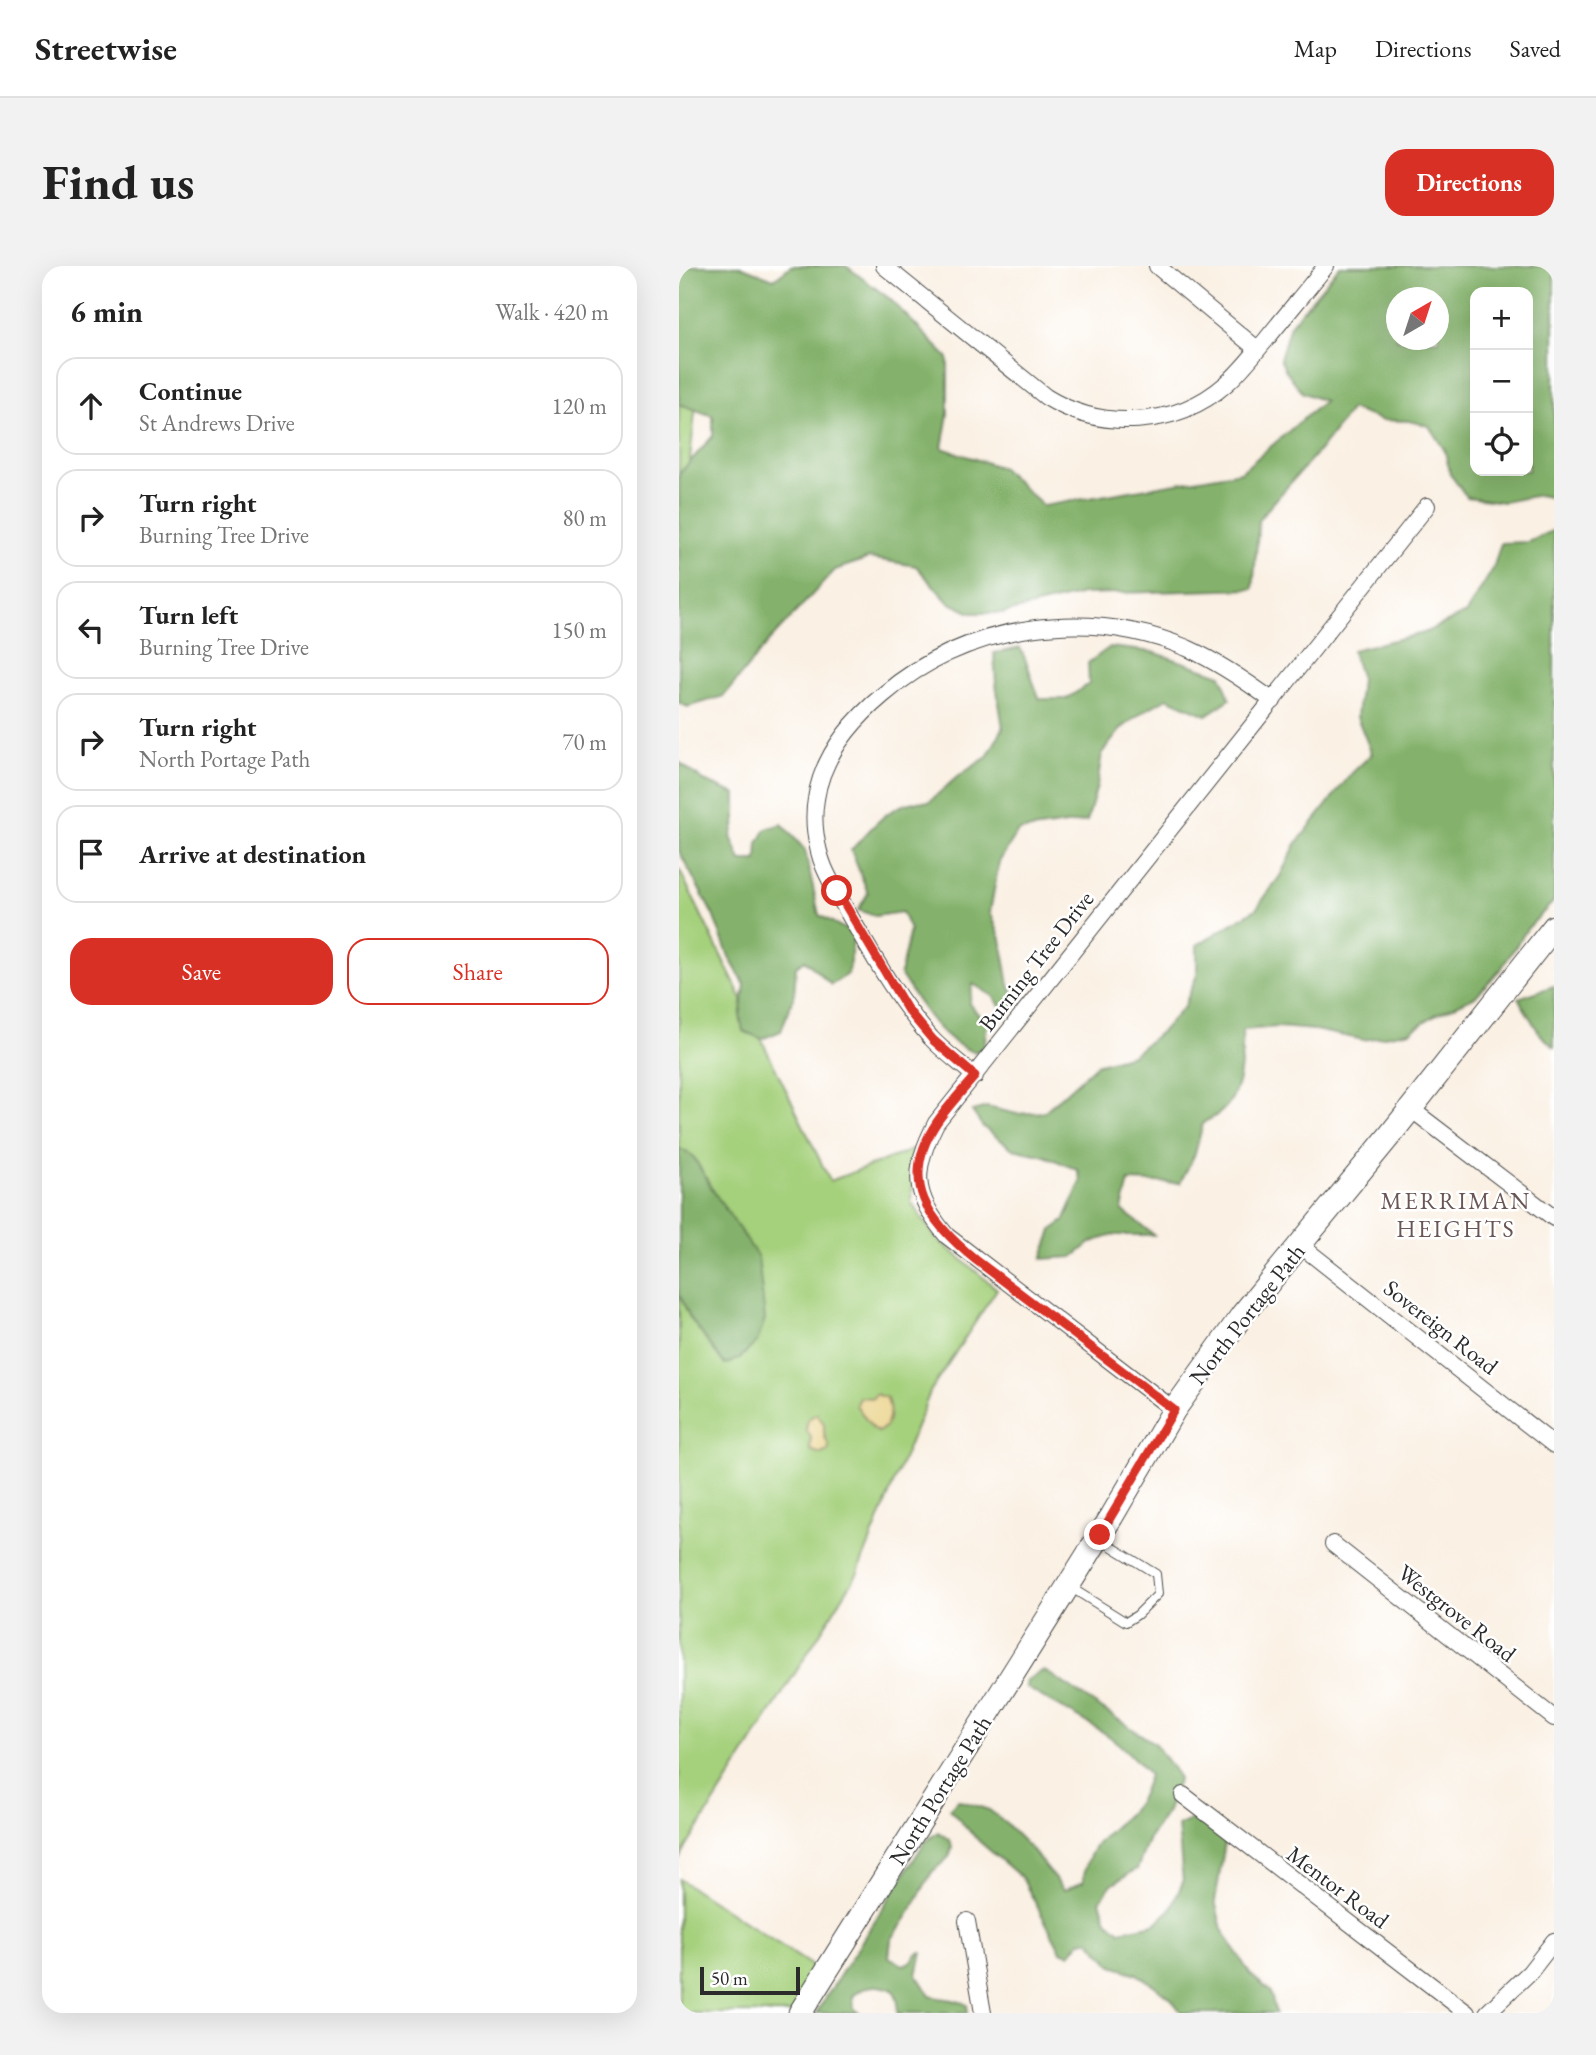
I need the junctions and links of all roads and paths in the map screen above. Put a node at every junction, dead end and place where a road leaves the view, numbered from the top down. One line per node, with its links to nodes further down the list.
1 (884, 266): 4 (street)
2 (1157, 266): 4 (street)
3 (1326, 266): 4 (street)
4 (1257, 349)
5 (1427, 506): 6 (street, Burning Tree Drive)
6 (1273, 701): 8 (street, Burning Tree Drive); 8 (street)
7 (1554, 927): 9 (main road, North Portage Path)
8 (975, 1076): 12 (street, Burning Tree Drive)
9 (1411, 1109): 10 (street); 11 (main road, North Portage Path)
10 (1554, 1218)
11 (1300, 1245): 12 (main road, North Portage Path); 13 (street, Sovereign Road)
12 (1174, 1410): 14 (main road, North Portage Path)
13 (1554, 1445)
14 (1098, 1538): 16 (main road, North Portage Path); 16 (lane)
15 (1333, 1544): 17 (street, Westgrove Road)
16 (1068, 1586): 21 (main road, North Portage Path)
17 (1554, 1718)
18 (1182, 1795): 23 (street, Mentor Road)
19 (967, 1921): 22 (street)
20 (1554, 1941): 24 (street)
21 (800, 2013)
22 (983, 2013)
23 (1467, 2013)
24 (1487, 2013)

